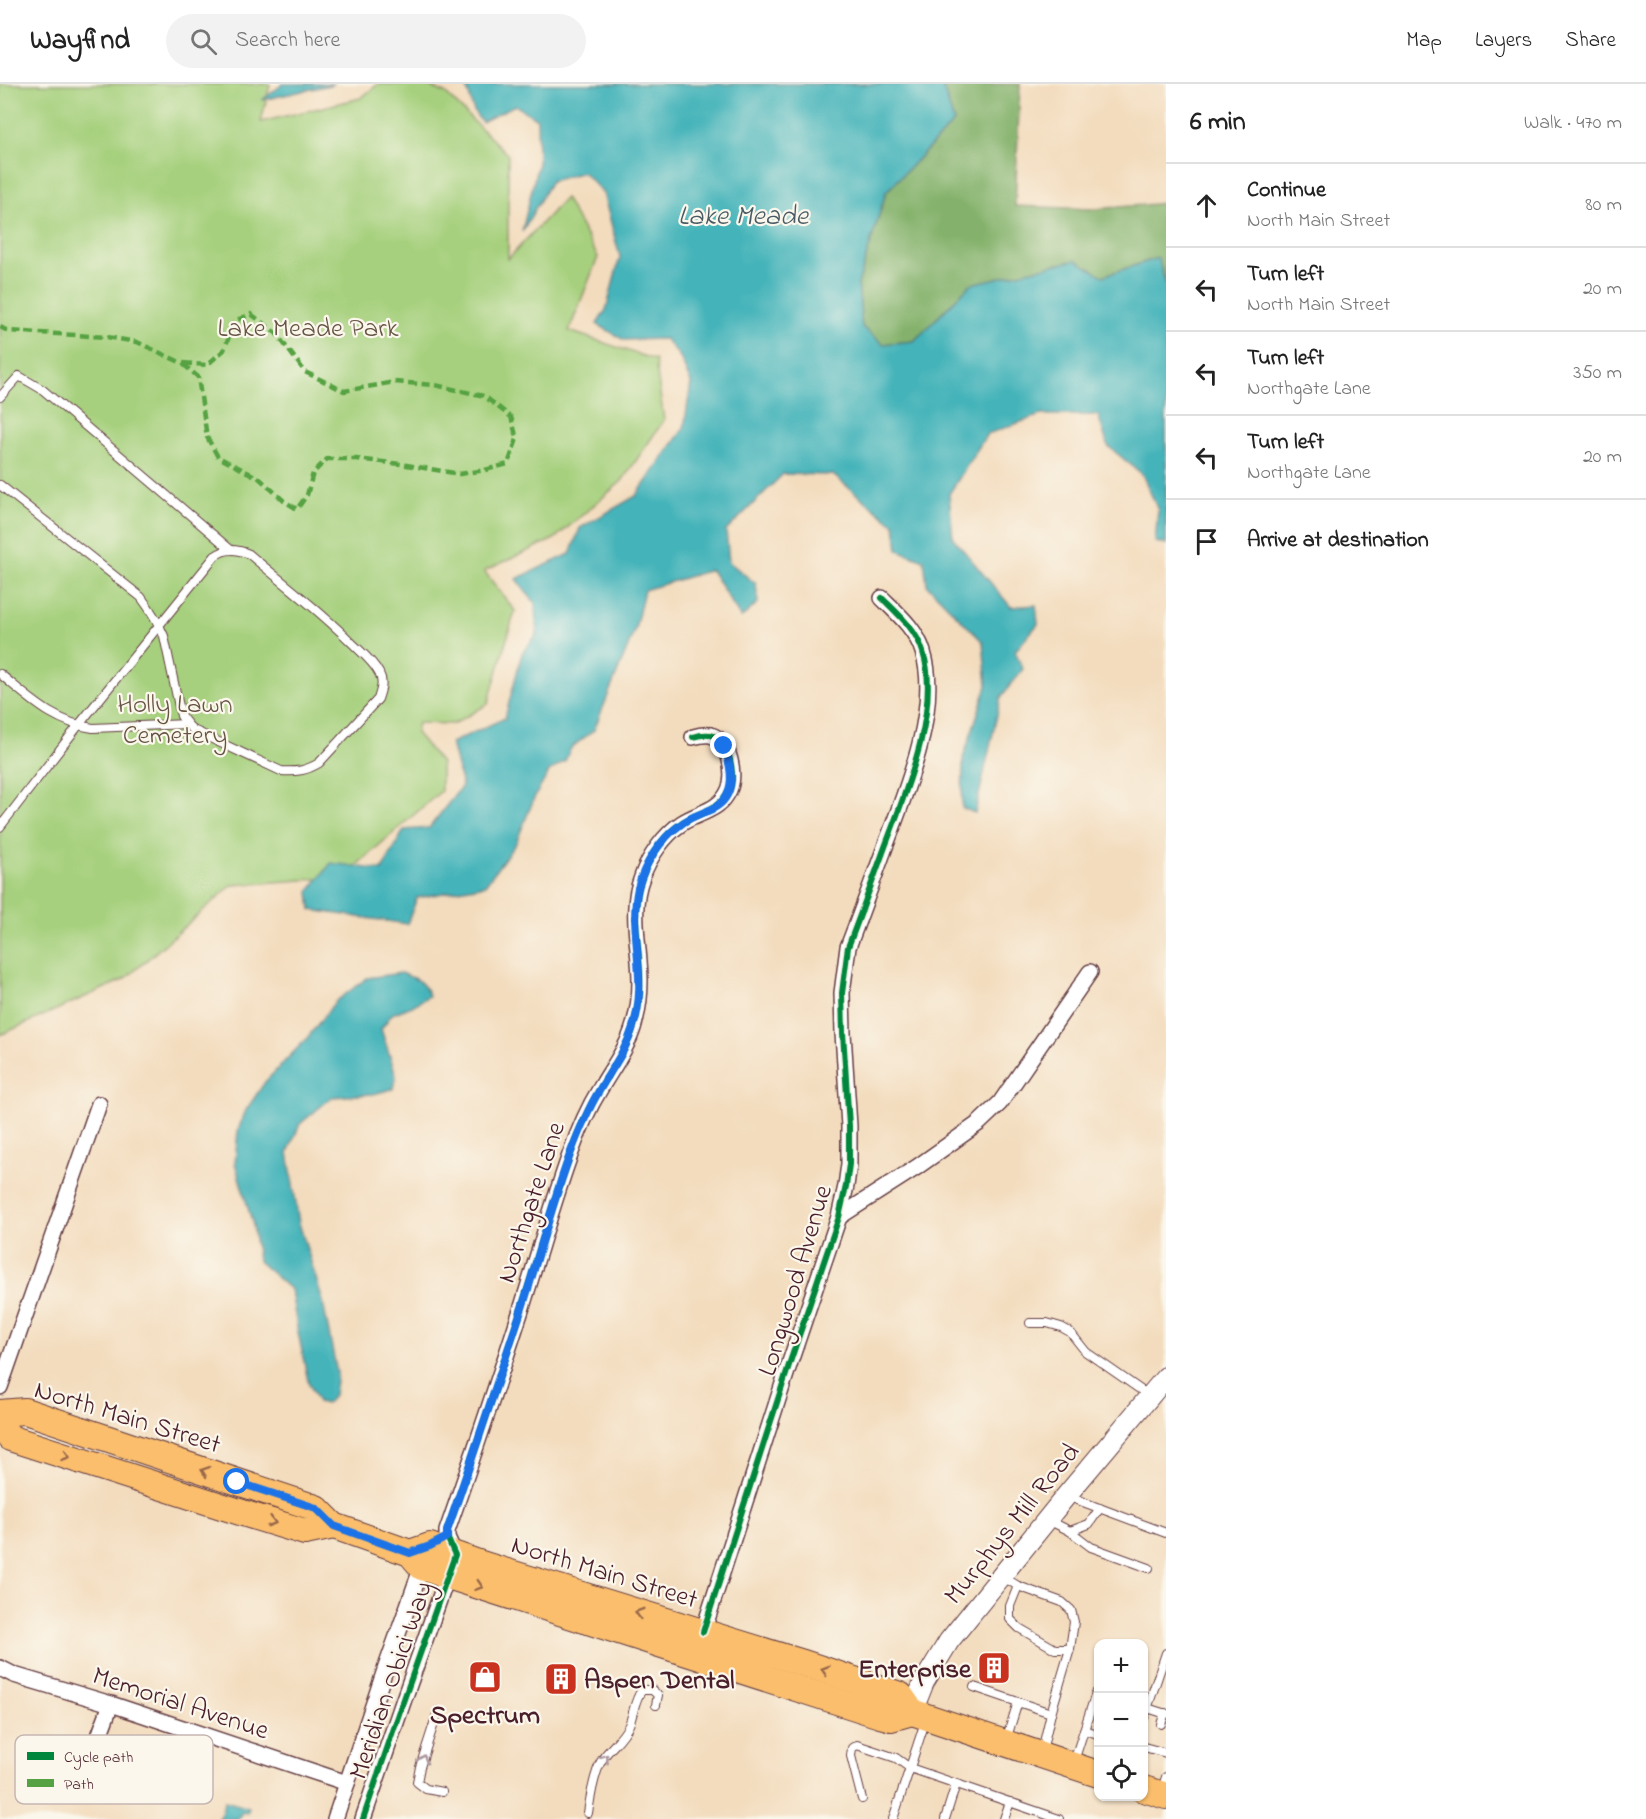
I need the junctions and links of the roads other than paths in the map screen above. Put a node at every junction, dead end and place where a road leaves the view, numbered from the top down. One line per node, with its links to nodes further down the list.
1 (0, 397): 3 (lane)
2 (0, 485): 5 (lane)
3 (231, 549): 5 (lane); 7 (lane)
4 (882, 598): 13 (street, Longwood Avenue)
5 (159, 624): 7 (lane); 8 (lane)
6 (0, 674): 8 (lane)
7 (187, 724): 8 (lane)
8 (78, 726): 10 (lane)
9 (693, 737): 26 (street, Northgate Lane)
10 (0, 827)
11 (1089, 972): 13 (street)
12 (99, 1104): 16 (street)
13 (839, 1217): 29 (street, Longwood Avenue)
14 (1030, 1323): 17 (lane)
15 (1166, 1377): 17 (street, Murphys Mill Road)
16 (0, 1387)
17 (1149, 1396): 20 (street, Murphys Mill Road)
18 (0, 1413): 23 (main road, North Main Street, one-way to 18)
19 (3, 1435): 23 (main road, North Main Street, one-way to 23)
20 (1066, 1496): 21 (lane); 22 (street, Murphys Mill Road)
21 (1100, 1508): 24 (lane); 25 (lane)
22 (1047, 1520): 24 (lane); 28 (street, Murphys Mill Road)
23 (334, 1526): 26 (main road, North Main Street)
24 (1070, 1531): 27 (lane)
25 (1166, 1533)
26 (435, 1556): 29 (main road, North Main Street, one-way to 26); 43 (main road, North Main Street, one-way to 43); 59 (street, Meridian Obici Way); 66 (street, Meridian Obici Way)
27 (1149, 1568)
28 (1010, 1581): 30 (lane); 30 (lane); 43 (street, Murphys Mill Road)
29 (703, 1632): 43 (main road, North Main Street, one-way to 29)
30 (1070, 1649): 41 (lane)
31 (1166, 1653): 35 (lane)
32 (0, 1668): 37 (street, Memorial Avenue)
33 (974, 1687): 36 (lane)
34 (1094, 1699): 45 (lane)
35 (1148, 1700)
36 (1018, 1702): 41 (lane); 51 (lane)
37 (111, 1704): 47 (street); 48 (street, Memorial Avenue)
38 (656, 1705): 64 (lane, one-way to 38)
39 (1148, 1709): 42 (lane)
40 (438, 1711): 61 (lane, one-way to 40)
41 (1051, 1713): 55 (lane)
42 (1165, 1714): 44 (lane)
43 (919, 1715): 51 (main road, North Main Street); 57 (lane)
44 (1161, 1724)
45 (1084, 1730): 46 (lane); 56 (lane)
46 (1094, 1733)
47 (99, 1735)
48 (204, 1735)
49 (213, 1738): 59 (street, Memorial Avenue)
50 (1156, 1739): 53 (lane)
51 (1005, 1743): 55 (main road, North Main Street)
52 (1148, 1748): 53 (lane)
53 (1153, 1750): 54 (lane)
54 (1166, 1753)
55 (1041, 1755): 56 (main road, North Main Street)
56 (1073, 1766): 58 (main road, North Main Street)
57 (910, 1768): 60 (lane); 62 (lane); 67 (lane)
58 (1094, 1773)
59 (348, 1783): 65 (street, Meridian Obici Way)
60 (956, 1784): 63 (lane); 68 (lane)
61 (442, 1792)
62 (862, 1799)
63 (1010, 1802): 69 (lane); 70 (lane)
64 (588, 1813)
65 (335, 1819)
66 (363, 1819)
67 (893, 1819)
68 (945, 1819)
69 (1004, 1819)
70 (1059, 1819)

